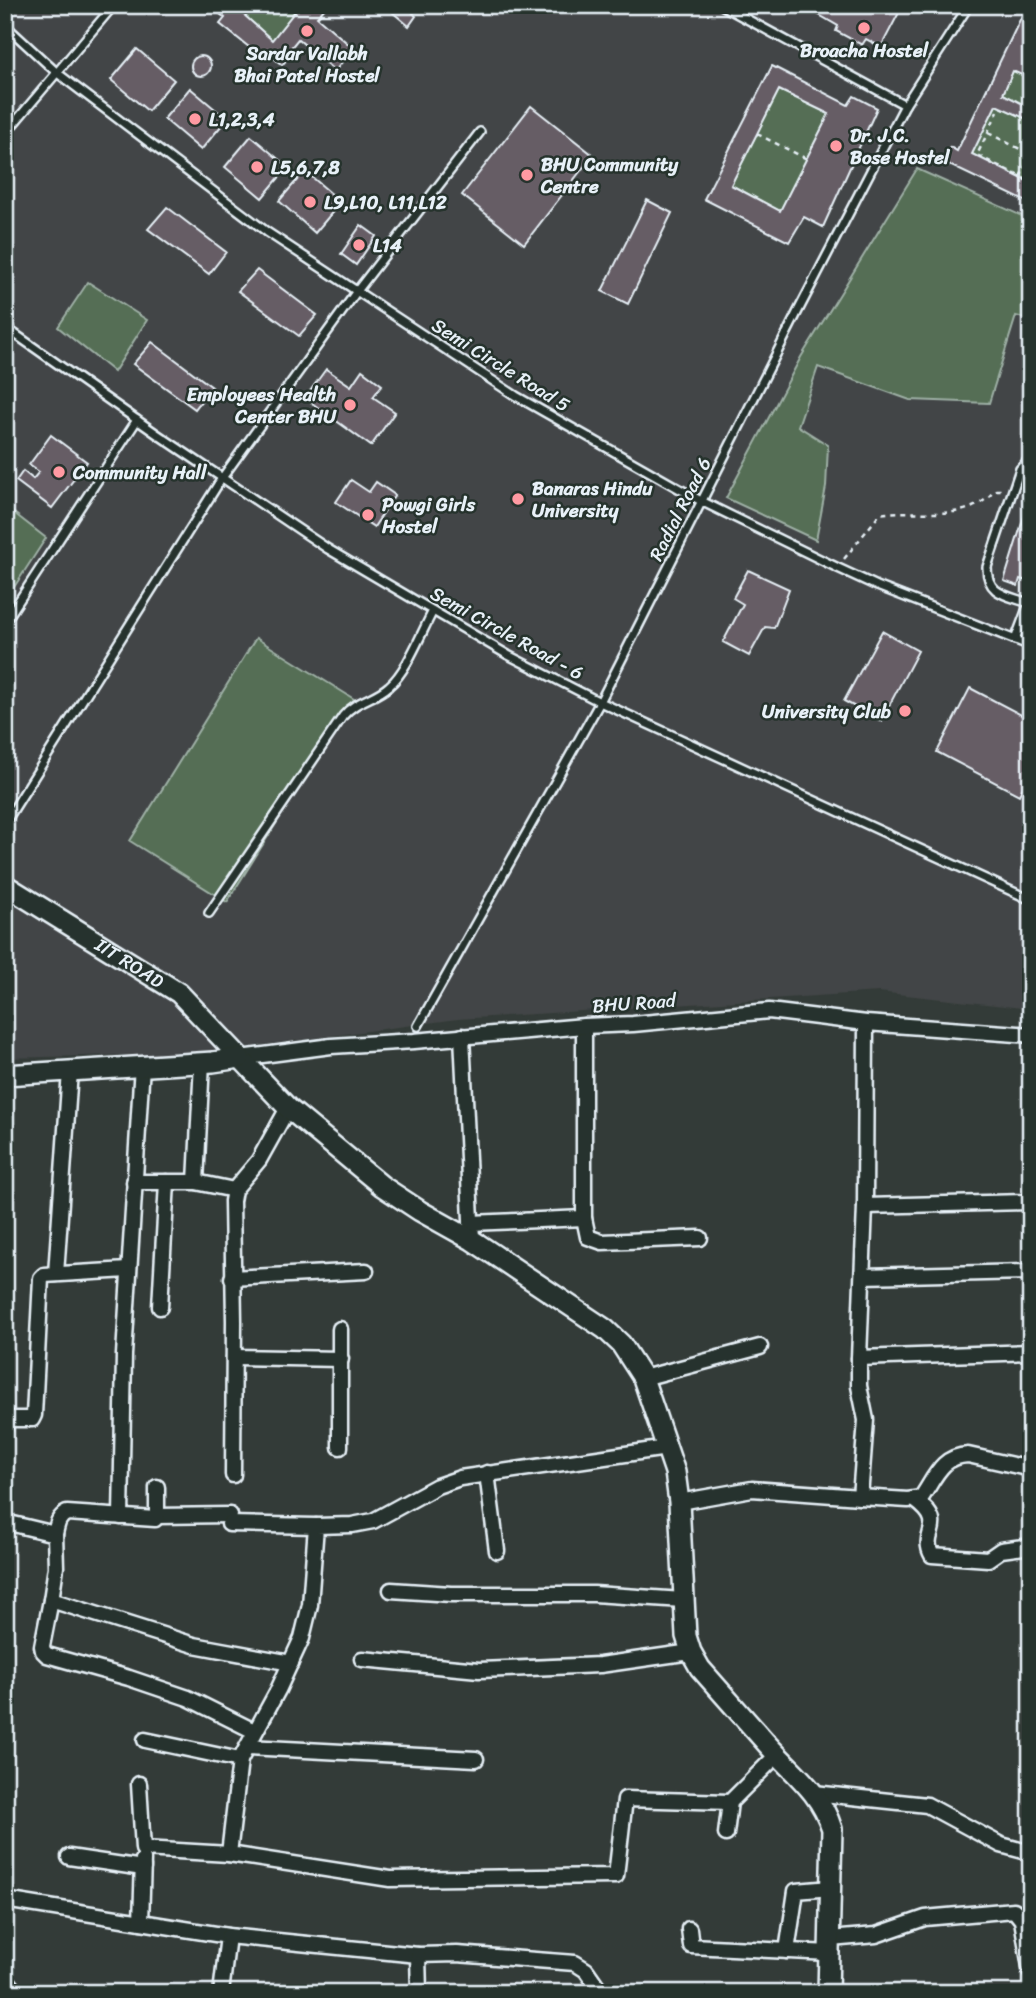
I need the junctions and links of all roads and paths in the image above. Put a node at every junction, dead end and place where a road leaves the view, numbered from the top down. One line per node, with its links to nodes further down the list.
1 (114, 5): 7 (lane)
2 (285, 5): 5 (path)
3 (721, 5): 8 (lane)
4 (969, 5): 8 (lane, Radial Road 6)
5 (296, 13)
6 (5, 25): 7 (lane, Semi Circle Road 5)
7 (56, 72): 12 (lane); 20 (lane, Semi Circle Road 5)
8 (905, 105): 26 (lane, Radial Road 6)
9 (998, 111): 11 (path)
10 (480, 132): 20 (lane)
11 (988, 132): 15 (path); 18 (path)
12 (5, 134)
13 (757, 134): 16 (path)
14 (1031, 149): 15 (path)
15 (1026, 152): 17 (path)
16 (807, 159)
17 (1030, 160): 18 (path)
18 (1020, 177): 19 (path)
19 (1031, 182)
20 (357, 291): 24 (lane); 26 (lane, Semi Circle Road 5)
21 (6, 329): 22 (lane, Semi Circle Road - 6)
22 (137, 420): 24 (lane, Semi Circle Road - 6); 30 (lane)
23 (1031, 457): 25 (lane)
24 (222, 478): 29 (lane, Semi Circle Road - 6); 34 (lane)
25 (1014, 491): 27 (path); 28 (lane)
26 (701, 501): 27 (lane, Semi Circle Road 5); 33 (lane, Radial Road 6)
27 (838, 568): 31 (lane, Semi Circle Road 5)
28 (1030, 604): 31 (lane)
29 (433, 611): 33 (lane, Semi Circle Road - 6); 37 (lane)
30 (5, 622)
31 (1015, 640): 32 (lane, Semi Circle Road 5)
32 (1031, 646)
33 (600, 702): 36 (lane, Semi Circle Road - 6); 39 (lane, Radial Road 6)
34 (5, 823)
35 (5, 885): 43 (street, IIT ROAD)
36 (1031, 900)
37 (209, 913)
38 (866, 1023): 40 (street, BHU Road); 41 (street, BHU Road); 54 (street)
39 (418, 1026)
40 (584, 1026): 42 (street, BHU Road); 55 (street)
41 (1031, 1035)
42 (462, 1037): 43 (street, BHU Road); 56 (street)
43 (240, 1058): 44 (street); 48 (street, IIT ROAD)
44 (202, 1062): 45 (street); 51 (street)
45 (142, 1065): 46 (street); 49 (street)
46 (70, 1071): 47 (street); 61 (street)
47 (5, 1075)
48 (288, 1108): 52 (street); 56 (street, IIT ROAD)
49 (134, 1182): 50 (street); 58 (street)
50 (167, 1182): 51 (street); 64 (street)
51 (196, 1182): 52 (street)
52 (234, 1190): 63 (street)
53 (1031, 1202): 54 (street)
54 (865, 1206): 62 (street)
55 (584, 1219): 56 (street); 57 (street)
56 (471, 1232): 71 (street, IIT ROAD)
57 (700, 1238)
58 (128, 1270): 61 (street); 83 (street)
59 (366, 1271): 63 (street)
60 (1031, 1272): 62 (street)
61 (57, 1274): 72 (street)
62 (863, 1276): 69 (street)
63 (232, 1278): 68 (street)
64 (160, 1307)
65 (340, 1329): 70 (street)
66 (760, 1348): 71 (street)
67 (1031, 1352): 69 (street)
68 (234, 1357): 70 (street); 77 (street)
69 (859, 1358): 79 (street)
70 (341, 1359): 73 (street)
71 (643, 1378): 74 (street, IIT ROAD)
72 (5, 1426)
73 (340, 1447)
74 (667, 1448): 76 (street); 81 (street, IIT ROAD)
75 (1031, 1469): 80 (street)
76 (487, 1473): 85 (street); 88 (street)
77 (233, 1475)
78 (157, 1487): 82 (street)
79 (860, 1497): 80 (street); 81 (street)
80 (915, 1500): 87 (street)
81 (679, 1502): 91 (street, IIT ROAD)
82 (157, 1516): 83 (street); 85 (street)
83 (121, 1517): 86 (street)
84 (5, 1522): 86 (street)
85 (316, 1526): 94 (street)
86 (55, 1534): 90 (street)
87 (1031, 1546)
88 (498, 1550)
89 (391, 1590): 91 (street)
90 (51, 1600): 94 (street); 95 (street)
91 (683, 1600): 92 (street, IIT ROAD)
92 (691, 1653): 93 (street); 98 (street)
93 (362, 1659)
94 (291, 1663): 95 (street)
95 (254, 1731): 97 (street)
96 (145, 1740): 100 (street)
97 (248, 1747): 99 (street); 100 (street)
98 (778, 1755): 102 (street); 103 (street)
99 (475, 1759)
100 (240, 1760): 107 (street)
101 (139, 1784): 105 (street)
102 (814, 1793): 106 (street); 110 (street)
103 (730, 1802): 104 (street); 107 (street)
104 (726, 1834)
105 (143, 1849): 107 (street); 109 (street)
106 (1031, 1853)
107 (229, 1854)
108 (69, 1857): 109 (street)
109 (143, 1868): 112 (street)
110 (831, 1888): 115 (street); 116 (street)
111 (5, 1900): 112 (street)
112 (141, 1922): 114 (street)
113 (689, 1929): 116 (street)
114 (229, 1936): 117 (street); 121 (street)
115 (830, 1946): 116 (street); 118 (street); 124 (street)
116 (787, 1951)
117 (418, 1955): 122 (street); 123 (street)
118 (1031, 1973)
119 (5, 1978): 120 (street)
120 (16, 1993)
121 (221, 1993)
122 (419, 1993)
123 (602, 1993)
124 (828, 1993)

